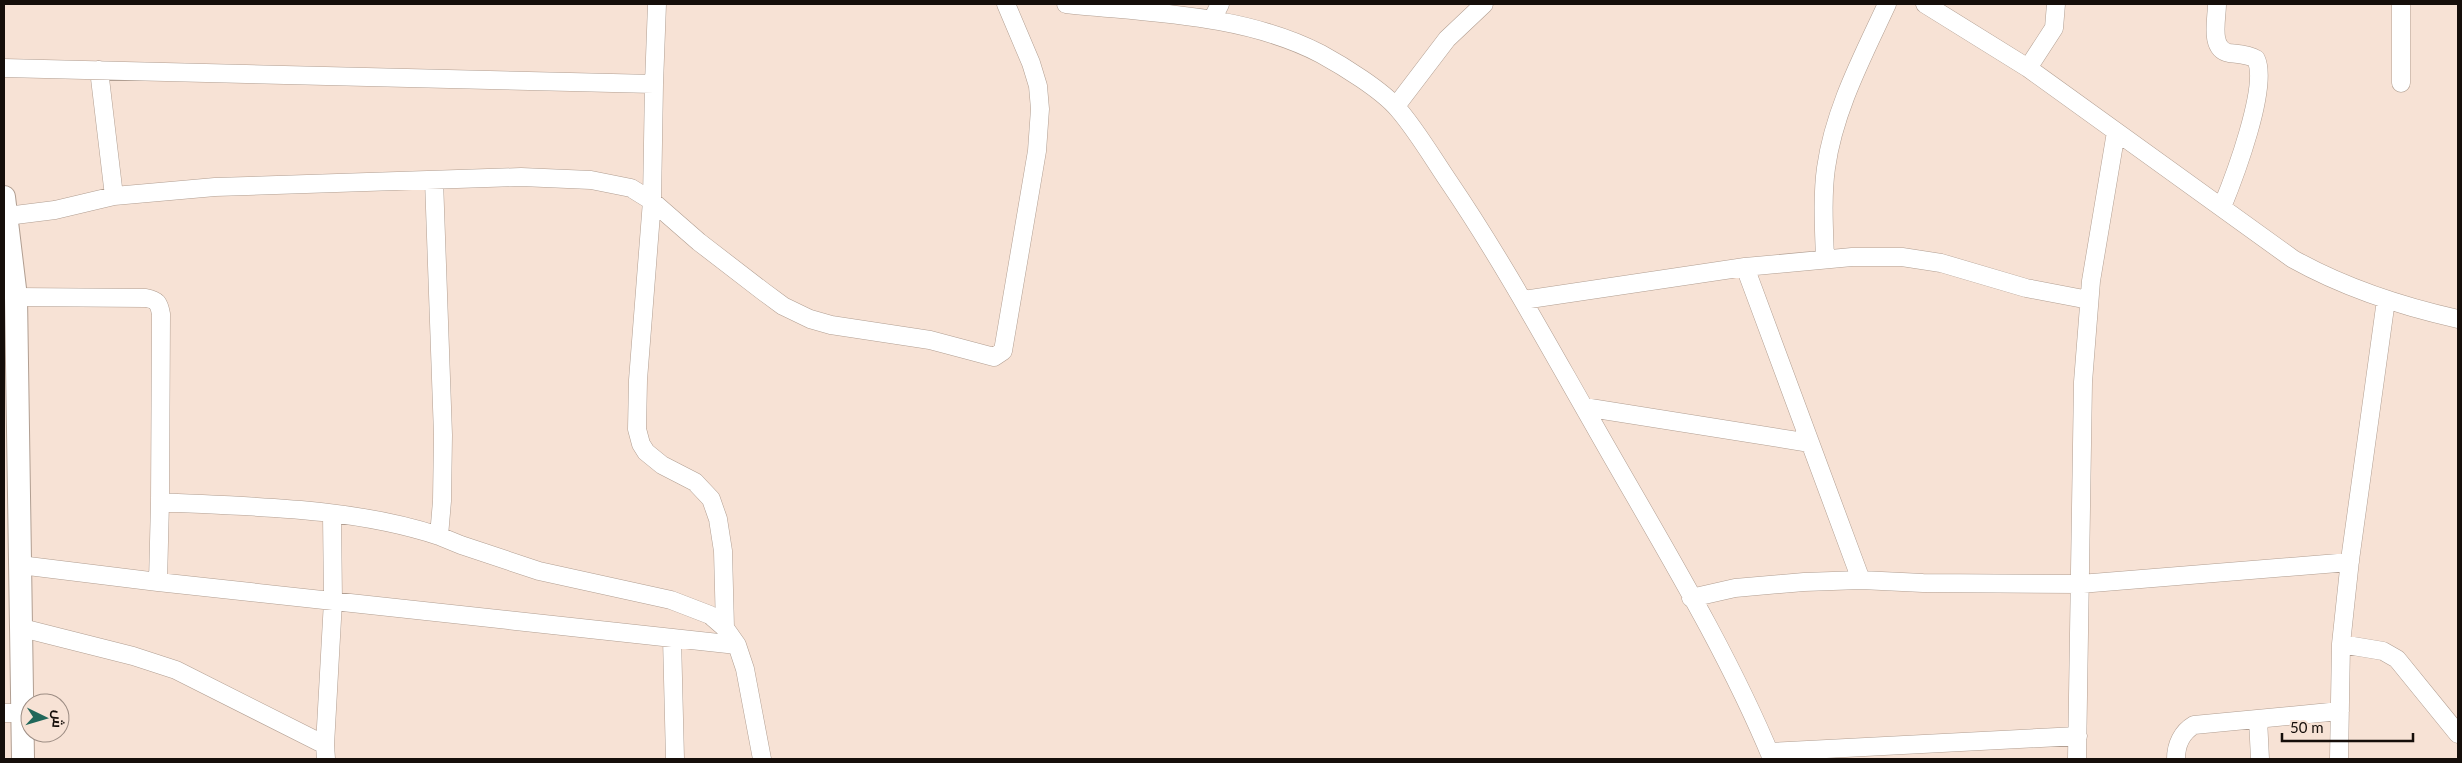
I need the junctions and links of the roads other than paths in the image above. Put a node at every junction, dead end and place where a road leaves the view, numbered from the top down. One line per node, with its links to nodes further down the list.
1 (657, 4): 15 (street)
2 (1006, 4): 21 (street)
3 (1066, 4): 11 (street)
4 (1220, 4): 11 (street)
5 (1484, 4): 17 (street)
6 (1887, 4): 25 (street)
7 (1925, 4): 13 (street)
8 (2056, 4): 13 (street)
9 (2217, 4): 23 (street)
10 (2401, 4): 16 (street)
11 (1212, 20): 17 (street)
12 (4, 68): 14 (street)
13 (2028, 68): 18 (street)
14 (99, 70): 15 (street); 20 (street)
15 (654, 84): 21 (street)
16 (2401, 84)
17 (1396, 106): 28 (street)
18 (2116, 132): 23 (street); 29 (street)
19 (434, 180): 20 (street); 21 (street); 37 (street)
20 (114, 196): 22 (street)
21 (652, 201): 46 (street)
22 (5, 206): 24 (street)
23 (2222, 207): 30 (street)
24 (7, 249): 27 (street)
25 (1825, 259): 26 (street); 29 (street)
26 (1745, 267): 28 (street); 34 (street)
27 (16, 297): 33 (street); 35 (street)
28 (1523, 300): 32 (street)
29 (2090, 300): 42 (street)
30 (2386, 300): 31 (street); 38 (street)
31 (2458, 320)
32 (1584, 407): 34 (street); 43 (street)
33 (11, 425): 39 (street)
34 (1810, 443): 40 (street)
35 (160, 502): 36 (street); 41 (street)
36 (332, 515): 37 (street); 44 (street)
37 (439, 536): 46 (street)
38 (2350, 562): 42 (street); 48 (street)
39 (20, 565): 41 (street); 45 (street)
40 (1861, 580): 42 (street); 43 (street)
41 (158, 582): 44 (street)
42 (2080, 584): 54 (street)
43 (1691, 598): 56 (street)
44 (333, 601): 47 (street); 55 (street)
45 (22, 628): 51 (street); 55 (street)
46 (725, 628): 49 (street)
47 (672, 638): 49 (street); 58 (street)
48 (2341, 644): 50 (street); 53 (street)
49 (737, 645): 59 (street)
50 (2340, 711): 52 (street); 63 (street)
51 (13, 713): 57 (street)
52 (2258, 719): 61 (street); 62 (street)
53 (2458, 734)
54 (2078, 736): 56 (street); 60 (street)
55 (326, 752)
56 (1770, 756)
57 (23, 759)
58 (675, 759)
59 (762, 759)
60 (2077, 759)
61 (2176, 759)
62 (2260, 759)
63 (2339, 759)

